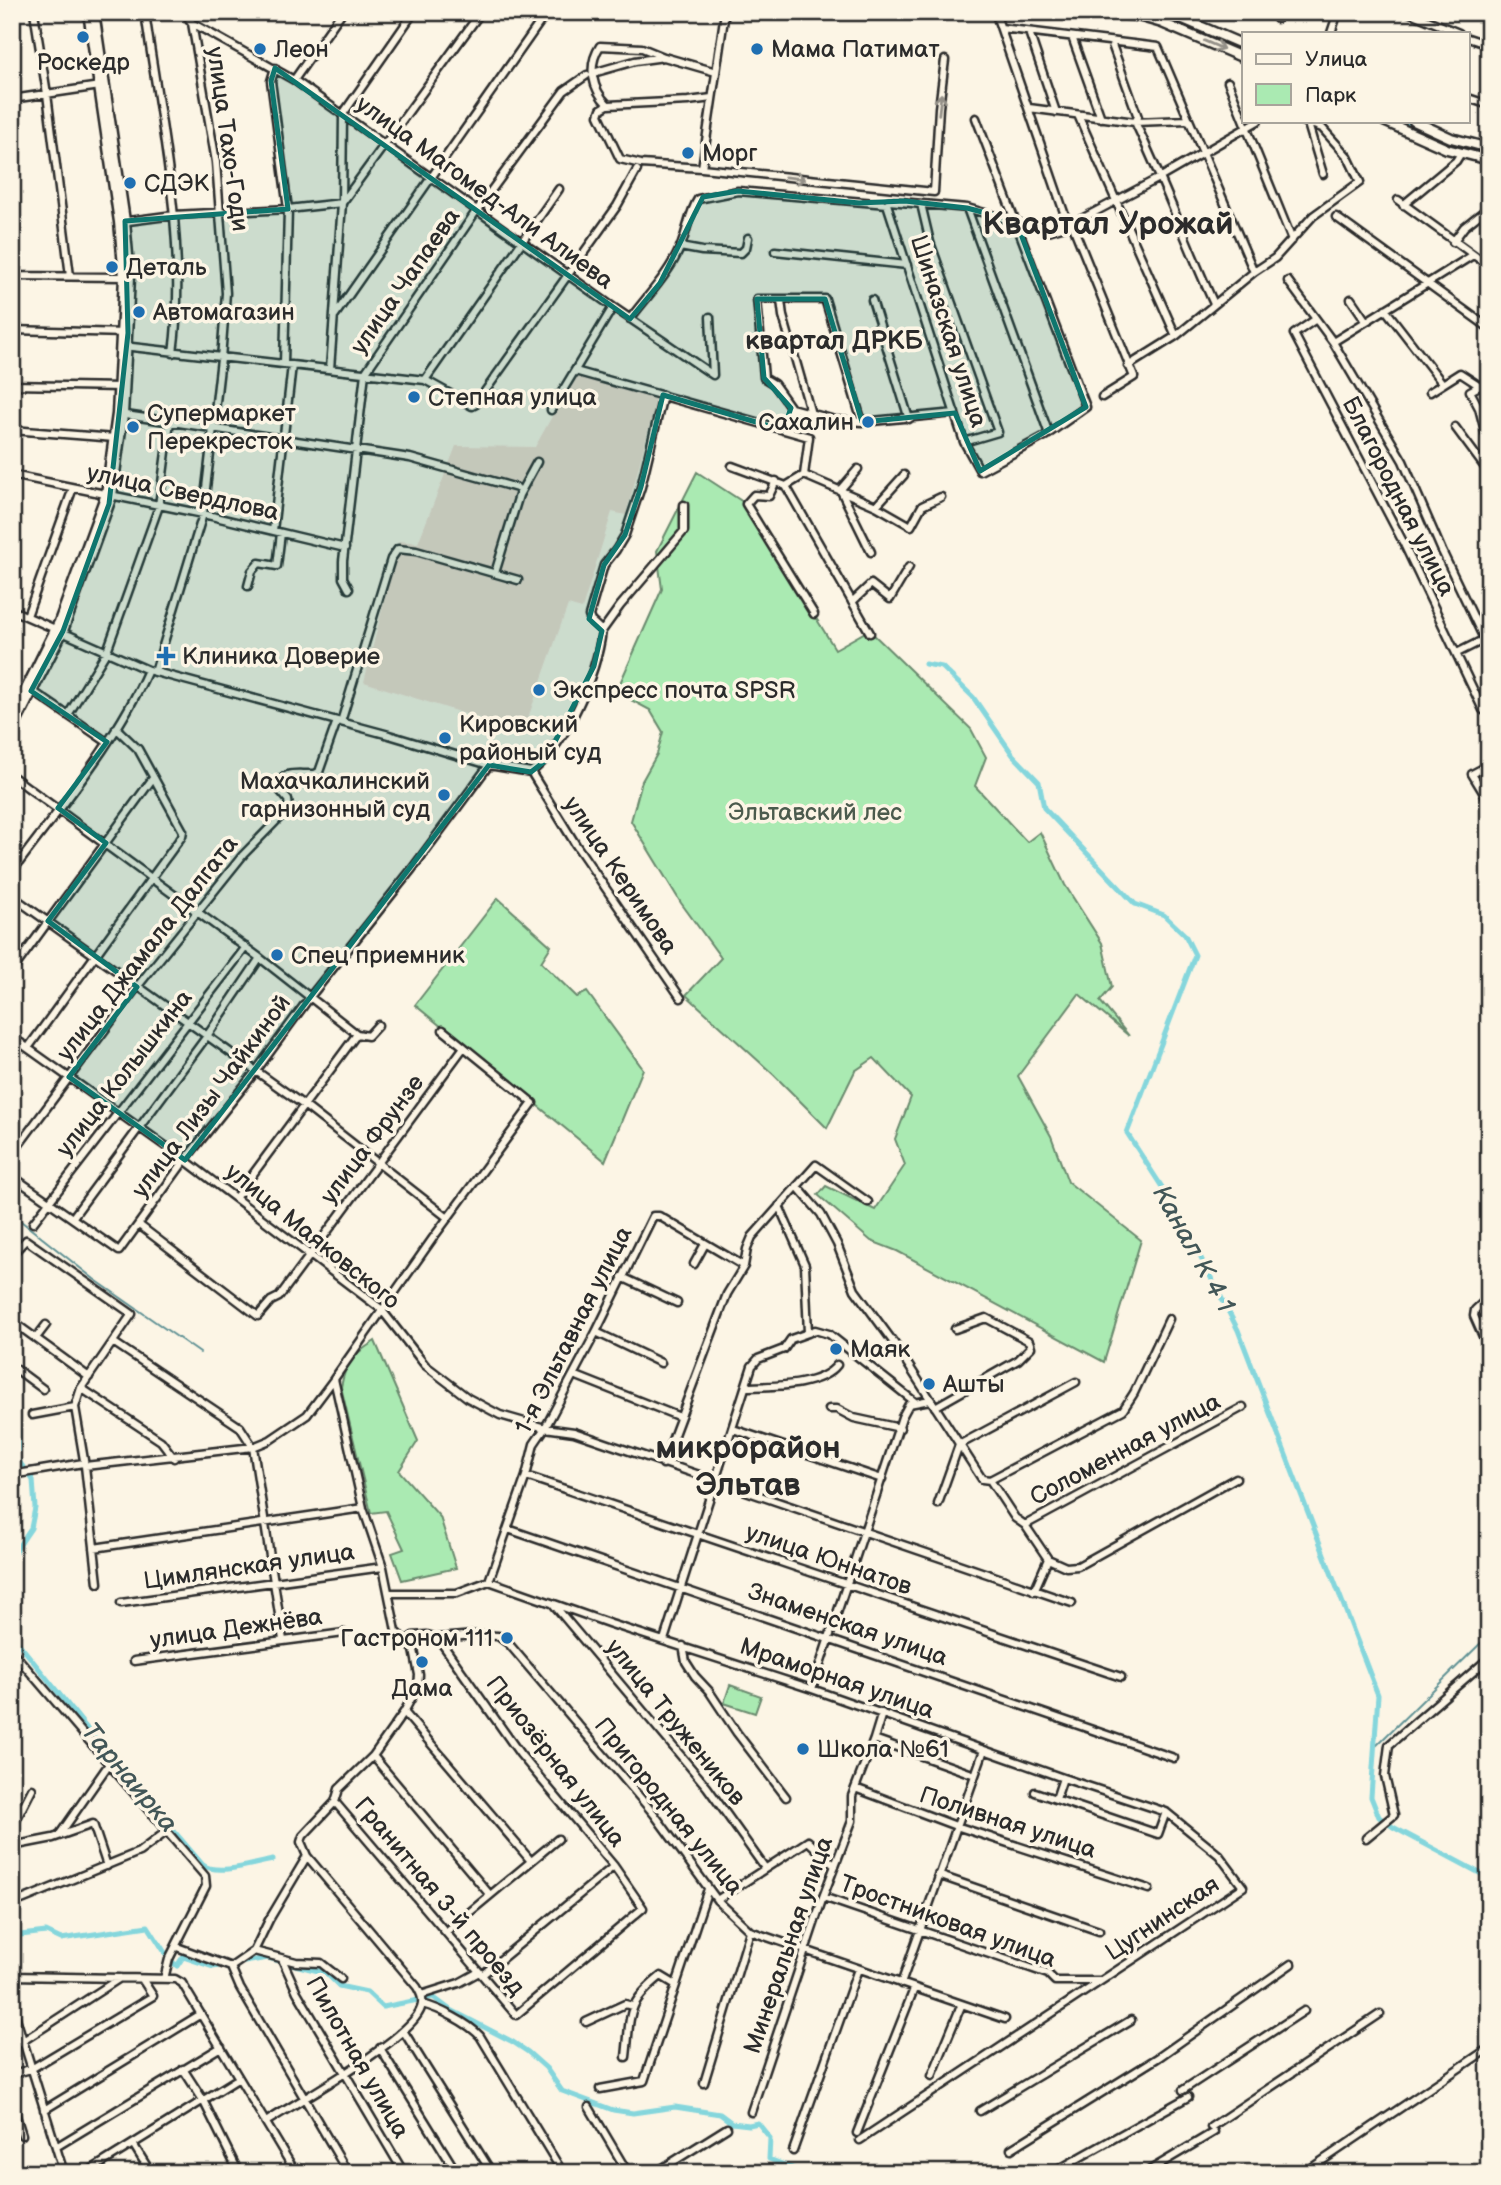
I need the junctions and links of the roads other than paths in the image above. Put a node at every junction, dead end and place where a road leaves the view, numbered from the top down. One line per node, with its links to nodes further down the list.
1 (34, 12): 35 (street)
2 (88, 12): 34 (main road)
3 (94, 12): 34 (main road)
4 (145, 12): 77 (street)
5 (184, 12): 16 (street, улица Магомед-Али Алиева)
6 (342, 12): 32 (street)
7 (414, 12): 43 (street)
8 (481, 12): 56 (street)
9 (547, 12): 65 (street)
10 (725, 12): 30 (street)
11 (995, 12): 17 (street)
12 (1102, 12): 27 (main road, one-way to 27)
13 (1167, 12): 24 (main road)
14 (1338, 12): 19 (street)
15 (1408, 12): 20 (street)
16 (192, 23): 29 (street, улица Магомед-Али Алиева); 75 (street, улица Тахо-Годи)
17 (1001, 29): 18 (street); 41 (street)
18 (1029, 32): 21 (street); 42 (street)
19 (1331, 32)
20 (1457, 32)
21 (1072, 37): 23 (street); 46 (street)
22 (1470, 38): 25 (street)
23 (1111, 42): 48 (street); 49 (street)
24 (1242, 44)
25 (1489, 45)
26 (664, 57): 30 (street); 31 (street); 31 (street)
27 (1242, 57)
28 (945, 60): 61 (street, one-way to 28)
29 (275, 68): 32 (street, улица Магомед-Али Алиева); 73 (street)
30 (716, 72): 36 (street)
31 (590, 74): 39 (street); 74 (street, улица Чапаева)
32 (294, 80): 43 (street, улица Магомед-Али Алиева)
33 (1228, 82): 47 (street)
34 (102, 86): 35 (street); 80 (main road)
35 (47, 94): 37 (street); 92 (street)
36 (712, 98): 39 (street); 61 (street)
37 (12, 99)
38 (1470, 99): 40 (street)
39 (608, 105): 61 (street)
40 (1489, 105)
41 (1029, 108): 42 (street); 81 (street)
42 (1056, 112): 44 (street)
43 (343, 114): 56 (street, улица Магомед-Али Алиева); 68 (street)
44 (1078, 115): 46 (street); 67 (street)
45 (976, 118): 79 (street)
46 (1101, 118): 49 (street)
47 (1242, 118)
48 (1188, 120): 49 (street); 59 (street)
49 (1135, 122): 64 (street)
50 (1244, 122): 55 (street)
51 (1256, 122): 55 (street)
52 (1305, 122): 63 (street); 83 (street)
53 (1386, 122): 58 (main road)
54 (1416, 122): 57 (main road)
55 (1246, 128): 59 (street); 83 (street)
56 (387, 145): 65 (street, улица Магомед-Али Алиева); 68 (street)
57 (1489, 148)
58 (1461, 153): 60 (main road); 85 (street)
59 (1203, 154): 64 (street); 91 (street)
60 (1489, 160)
61 (702, 168)
62 (637, 170): 93 (street)
63 (1323, 174)
64 (1161, 177): 67 (street); 101 (street)
65 (432, 178): 74 (street, улица Магомед-Али Алиева); 104 (street)
66 (559, 189): 84 (street)
67 (1115, 201): 81 (street); 112 (street)
68 (342, 203): 73 (street); 104 (street)
69 (888, 203): 70 (street); 86 (street); 89 (street, Шиназская улица)
70 (921, 204): 72 (street); 147 (street)
71 (1489, 207): 85 (street)
72 (967, 208): 79 (street); 144 (street)
73 (288, 209): 75 (street); 117 (street)
74 (478, 210): 84 (street, улица Магомед-Али Алиева); 122 (street, улица Чапаева)
75 (220, 213): 77 (street); 116 (street, улица Тахо-Годи)
76 (12, 215): 94 (street)
77 (174, 215): 80 (street); 115 (street)
78 (1336, 217): 97 (street)
79 (1016, 221): 81 (street); 144 (street)
80 (122, 222): 95 (main road)
81 (1070, 224): 119 (street)
82 (748, 238): 86 (street)
83 (1292, 240): 91 (street)
84 (523, 242): 93 (street, улица Магомед-Али Алиева); 123 (street)
85 (1453, 242): 88 (street)
86 (680, 247): 106 (street)
87 (775, 251): 89 (street)
88 (1473, 255): 90 (street); 97 (street)
89 (907, 265): 134 (street, Шиназская улица)
90 (1489, 265)
91 (1254, 272): 101 (street)
92 (70, 275): 94 (street); 95 (street)
93 (568, 275): 102 (street, улица Магомед-Али Алиева); 123 (street)
94 (12, 276)
95 (127, 277): 111 (main road)
96 (1288, 281): 107 (street)
97 (1427, 283): 103 (street); 109 (street)
98 (1352, 299): 108 (street)
99 (781, 300): 132 (street); 136 (street); 139 (street)
100 (872, 300): 137 (street)
101 (1214, 304): 112 (street)
102 (613, 307): 106 (street, улица Магомед-Али Алиева); 121 (street)
103 (1385, 309): 108 (street); 125 (street)
104 (334, 317): 120 (street)
105 (710, 317): 106 (street, улица Магомед-Али Алиева)
106 (629, 319)
107 (1316, 320): 113 (street); 187 (street, Благородная улица)
108 (1366, 321): 113 (street)
109 (1489, 328)
110 (12, 330): 111 (street)
111 (125, 333): 114 (main road)
112 (1176, 336): 119 (street)
113 (1333, 342): 185 (street)
114 (124, 346): 115 (street); 128 (main road)
115 (173, 353): 116 (street)
116 (221, 359): 117 (street); 141 (street, улица Тахо-Годи)
117 (284, 364): 118 (street)
118 (292, 365): 120 (street); 146 (street)
119 (1128, 366): 131 (street)
120 (330, 369): 122 (street)
121 (575, 371): 130 (street); 133 (street)
122 (365, 373): 123 (street); 149 (street, улица Чапаева)
123 (425, 380)
124 (1489, 381): 127 (street)
125 (1443, 384): 127 (street); 129 (street)
126 (12, 385): 128 (street)
127 (1480, 386): 148 (street)
128 (121, 387): 135 (main road)
129 (1430, 392)
130 (663, 395): 143 (street); 183 (street)
131 (1102, 397)
132 (791, 408): 136 (street); 143 (street)
133 (551, 410)
134 (955, 413): 137 (street); 147 (street, Шиназская улица)
135 (120, 414): 138 (street); 145 (main road)
136 (811, 414): 139 (street)
137 (909, 419): 139 (street)
138 (170, 421): 141 (street); 167 (street)
139 (862, 422)
140 (1455, 427): 152 (street)
141 (212, 429): 146 (street); 169 (street, улица Тахо-Годи)
142 (12, 430): 145 (street)
143 (783, 430): 157 (street)
144 (1049, 434): 147 (street, Шиназская улица)
145 (116, 438): 164 (main road)
146 (283, 440): 149 (street); 170 (street)
147 (964, 442)
148 (1489, 446)
149 (357, 450): 162 (street); 171 (street, улица Чапаева)
150 (1489, 460): 152 (street)
151 (537, 462): 174 (street)
152 (1482, 465): 155 (street)
153 (732, 466): 159 (street)
154 (858, 470): 163 (street)
155 (1489, 473)
156 (12, 475): 161 (street, улица Свердлова)
157 (804, 475): 160 (street); 163 (street)
158 (904, 475): 168 (street)
159 (776, 481): 160 (street); 180 (street)
160 (786, 486): 178 (street)
161 (73, 488): 164 (street, улица Свердлова); 181 (street)
162 (517, 488)
163 (841, 490): 168 (street); 172 (street)
164 (109, 495): 167 (street, улица Свердлова); 182 (main road)
165 (941, 497): 168 (street)
166 (684, 505): 183 (street)
167 (159, 506): 169 (street, улица Свердлова); 186 (street)
168 (876, 506)
169 (203, 514): 170 (street, улица Свердлова); 188 (street, улица Тахо-Годи)
170 (277, 532): 171 (street, улица Свердлова); 176 (street)
171 (345, 548): 177 (street, улица Чапаева)
172 (871, 552)
173 (909, 567): 178 (street)
174 (495, 573): 175 (street); 193 (street)
175 (518, 580)
176 (248, 586)
177 (349, 589)
178 (852, 602): 184 (street)
179 (12, 610): 181 (street)
180 (814, 614)
181 (27, 616): 182 (street)
182 (60, 630): 186 (street); 189 (main road)
183 (602, 631): 199 (street)
184 (870, 633)
185 (1486, 638): 187 (street)
186 (107, 651): 188 (street); 191 (street)
187 (1457, 653): 190 (street, Благородная улица)
188 (152, 671): 193 (street); 194 (street, улица Тахо-Годи)
189 (29, 689): 191 (street); 192 (main road); 195 (main road)
190 (1489, 707)
191 (68, 715): 196 (street)
192 (12, 717)
193 (339, 722): 197 (street); 208 (street, улица Джамала Далгата)
194 (117, 728): 196 (street, улица Тахо-Годи); 201 (street)
195 (12, 731)
196 (107, 742): 203 (street, улица Тахо-Годи)
197 (489, 765): 199 (street); 215 (street, улица Лизы Чайкиной)
198 (1489, 765): 202 (street)
199 (531, 772): 216 (street, улица Керимова)
200 (12, 776): 203 (street)
201 (153, 778): 204 (street); 206 (street)
202 (1489, 803)
203 (58, 808): 204 (street); 205 (street, улица Тахо-Годи)
204 (106, 843): 206 (street); 209 (street)
205 (12, 872)
206 (152, 878): 208 (street); 211 (street)
207 (12, 896): 209 (street)
208 (199, 912): 210 (street); 214 (street, улица Джамала Далгата)
209 (48, 921): 211 (street); 213 (street)
210 (246, 947): 212 (street); 217 (street, улица Колышкина)
211 (94, 955): 214 (street); 225 (street)
212 (260, 958): 215 (street); 221 (street)
213 (12, 971)
214 (137, 987): 217 (street); 228 (street, улица Джамала Далгата)
215 (310, 997): 220 (street); 227 (street, улица Лизы Чайкиной)
216 (681, 998)
217 (189, 1021): 221 (street); 230 (street, улица Колышкина)
218 (378, 1025): 220 (street)
219 (443, 1030): 224 (street)
220 (357, 1034): 229 (street)
221 (207, 1036): 227 (street); 231 (street)
222 (12, 1037): 223 (street, улица Маяковского)
223 (21, 1043): 225 (street, улица Маяковского); 226 (street)
224 (464, 1046): 234 (street, улица Фрунзе); 242 (street)
225 (28, 1048): 228 (street, улица Маяковского)
226 (12, 1055)
227 (257, 1071): 229 (street); 233 (street, улица Лизы Чайкиной)
228 (69, 1077): 230 (street, улица Маяковского); 232 (street, улица Джамала Далгата)
229 (305, 1106): 234 (street); 237 (street)
230 (117, 1111): 231 (street, улица Маяковского); 238 (street, улица Колышкина)
231 (138, 1126): 233 (street, улица Маяковского); 241 (street)
232 (12, 1154)
233 (186, 1160): 237 (street, улица Маяковского); 244 (street, улица Лизы Чайкиной)
234 (378, 1162): 242 (street); 246 (street, улица Фрунзе)
235 (12, 1176): 238 (street)
236 (797, 1186): 239 (street); 240 (street); 273 (street)
237 (236, 1197): 246 (street, улица Маяковского)
238 (50, 1201): 241 (street); 243 (street, улица Колышкина)
239 (868, 1202)
240 (779, 1206): 249 (street); 259 (street)
241 (72, 1217): 244 (street, улица Лизы Чайкиной)
242 (448, 1218): 253 (street)
243 (33, 1223)
244 (139, 1225): 246 (street, улица Фрунзе)
245 (705, 1244): 248 (street); 249 (street); 250 (street, 1-я Эльтавная улица)
246 (310, 1253): 253 (street, улица Маяковского)
247 (12, 1254): 261 (street)
248 (694, 1264)
249 (744, 1266): 280 (street)
250 (622, 1277): 252 (street); 258 (street, 1-я Эльтавная улица)
251 (1489, 1297): 262 (street)
252 (677, 1303)
253 (381, 1309): 268 (street); 281 (street, улица Маяковского)
254 (1169, 1319): 293 (street)
255 (12, 1321): 260 (street)
256 (46, 1325): 260 (street)
257 (955, 1329): 276 (street)
258 (596, 1332): 263 (street); 266 (street, 1-я Эльтавная улица)
259 (808, 1333): 270 (street); 274 (street)
260 (36, 1338): 267 (street)
261 (113, 1342): 267 (street); 285 (street)
262 (1489, 1350)
263 (661, 1363)
264 (837, 1365): 270 (street)
265 (12, 1366): 272 (street)
266 (574, 1375): 280 (street); 281 (street, 1-я Эльтавная улица)
267 (89, 1377): 271 (street)
268 (334, 1379): 285 (street); 296 (street)
269 (1076, 1382): 284 (street)
270 (747, 1387): 283 (street)
271 (81, 1388): 275 (street); 286 (street)
272 (43, 1390)
273 (930, 1400): 274 (street); 276 (street)
274 (915, 1402): 282 (street)
275 (75, 1407): 279 (street); 288 (street)
276 (934, 1407): 284 (street)
277 (1243, 1407): 298 (street, Соломенная улица)
278 (829, 1409): 282 (street)
279 (32, 1415)
280 (680, 1417): 287 (street)
281 (545, 1428): 287 (street, улица Маяковского); 290 (street, 1-я Эльтавная улица)
282 (900, 1428): 292 (street)
283 (733, 1429): 292 (street); 294 (street)
284 (958, 1445): 293 (street); 295 (street)
285 (253, 1447): 286 (street); 297 (street)
286 (174, 1458): 288 (street)
287 (663, 1464): 294 (street, улица Маяковского)
288 (84, 1465): 289 (street); 302 (street)
289 (15, 1475)
290 (526, 1476): 299 (street, 1-я Эльтавная улица); 301 (street, улица Юннатов)
291 (1236, 1478): 303 (street)
292 (882, 1479): 300 (street)
293 (990, 1480): 298 (street)
294 (715, 1482): 300 (street, улица Маяковского); 301 (street)
295 (938, 1504)
296 (363, 1508): 297 (street); 304 (street)
297 (264, 1523): 302 (street); 306 (street)
298 (1025, 1525): 303 (street)
299 (508, 1529): 305 (street, 1-я Эльтавная улица); 309 (street, Знаменская улица)
300 (864, 1530): 308 (street); 310 (street, улица Маяковского)
301 (699, 1535): 308 (street, улица Юннатов); 309 (street)
302 (94, 1548): 307 (street)
303 (1048, 1559): 310 (street)
304 (383, 1567): 306 (street, Цимлянская улица); 311 (street)
305 (489, 1581): 311 (street); 313 (street, Мраморная улица)
306 (273, 1582): 312 (street, Цимлянская улица); 318 (street)
307 (98, 1583)
308 (846, 1586): 317 (street); 325 (street, улица Юннатов)
309 (682, 1588): 317 (street, Знаменская улица); 319 (street)
310 (1034, 1591): 314 (street, улица Маяковского)
311 (389, 1593): 320 (street)
312 (121, 1603)
313 (552, 1603): 319 (street, Мраморная улица); 355 (street, улица Тружеников)
314 (1072, 1603)
315 (344, 1633): 318 (street, улица Дежнёва)
316 (438, 1638): 320 (street, Пригородная улица); 353 (street, Приозёрная улица); 358 (street, Пригородная улица)
317 (829, 1638): 326 (street); 332 (street, Знаменская улица)
318 (283, 1640): 324 (street, улица Дежнёва)
319 (664, 1640): 321 (street, Мраморная улица)
320 (406, 1641): 327 (street)
321 (683, 1646): 326 (street, Мраморная улица); 339 (street)
322 (12, 1651): 333 (street)
323 (1489, 1658): 347 (street)
324 (134, 1661)
325 (1121, 1677)
326 (812, 1689): 328 (street, Мраморная улица)
327 (404, 1712): 331 (street); 351 (street)
328 (883, 1713): 329 (street, Минеральная улица); 330 (street, Мраморная улица)
329 (874, 1739): 334 (street); 337 (street, Минеральная улица)
330 (984, 1750): 334 (street); 335 (street, Мраморная улица)
331 (373, 1756): 341 (street); 360 (street)
332 (1174, 1758)
333 (109, 1764): 345 (street); 346 (street)
334 (975, 1774): 343 (street)
335 (1063, 1778): 340 (street); 342 (street, Мраморная улица)
336 (32, 1788): 344 (street)
337 (855, 1788): 343 (street, Поливная улица); 354 (street, Минеральная улица)
338 (1035, 1792): 340 (street)
339 (786, 1797)
340 (1056, 1799): 342 (street)
341 (335, 1802): 350 (street); 365 (street, Гранитная 3-й проезд)
342 (1166, 1812): 357 (street, Мраморная улица)
343 (956, 1826): 356 (street); 359 (street, Поливная улица)
344 (12, 1828)
345 (166, 1832): 352 (street); 368 (street)
346 (59, 1836): 349 (street); 352 (street)
347 (1366, 1838)
348 (558, 1839): 351 (street)
349 (12, 1846)
350 (307, 1856): 369 (street); 385 (street)
351 (531, 1861): 360 (street)
352 (107, 1866): 363 (street)
353 (614, 1866): 375 (street); 392 (street, Приозёрная улица)
354 (835, 1866): 355 (street); 361 (street, Минеральная улица)
355 (765, 1868): 362 (street)
356 (938, 1875): 364 (street); 367 (street)
357 (1243, 1887): 381 (street, Цугнинская)
358 (708, 1889): 362 (street, Пригородная улица); 383 (street)
359 (1149, 1889)
360 (490, 1895): 365 (street)
361 (823, 1896): 364 (street, Тростниковая улица); 370 (street, Минеральная улица)
362 (716, 1900): 366 (street, Пригородная улица)
363 (12, 1904)
364 (920, 1929): 381 (street, Тростниковая улица); 382 (street)
365 (447, 1931): 375 (street, Гранитная 3-й проезд)
366 (750, 1931): 370 (street, Пригородная улица); 409 (street)
367 (1099, 1931)
368 (177, 1947): 373 (street); 379 (street)
369 (254, 1951): 371 (street); 373 (street)
370 (806, 1951): 374 (street, Пригородная улица); 419 (street, Минеральная улица)
371 (283, 1961): 380 (street); 405 (street, Пилотная улица)
372 (1291, 1964): 426 (street)
373 (231, 1967): 413 (street)
374 (858, 1969): 382 (street, Пригородная улица); 427 (street)
375 (480, 1973): 385 (street); 392 (street, Гранитная 3-й проезд)
376 (12, 1976): 377 (street)
377 (120, 1978): 378 (street); 397 (street)
378 (142, 1979): 379 (street); 403 (street)
379 (164, 1979): 390 (street)
380 (341, 1979)
381 (1102, 1981): 384 (street, Цугнинская)
382 (901, 1984): 384 (street, Пригородная улица)
383 (676, 1985): 387 (street); 410 (street)
384 (914, 1989): 388 (street, Пригородная улица)
385 (422, 1999): 396 (street); 437 (street)
386 (12, 2004): 397 (street)
387 (632, 2006): 395 (street); 402 (street)
388 (961, 2006): 393 (street, Пригородная улица); 407 (street)
389 (1304, 2011): 411 (street)
390 (201, 2014): 399 (street); 417 (street)
391 (1380, 2014): 441 (street)
392 (516, 2015)
393 (1005, 2019)
394 (1130, 2020): 418 (street)
395 (586, 2022)
396 (404, 2032): 400 (street); 436 (street)
397 (23, 2041): 398 (street); 403 (street)
398 (12, 2044)
399 (221, 2047): 404 (street); 408 (street)
400 (380, 2048): 405 (street); 435 (street)
401 (1489, 2048): 442 (street)
402 (626, 2057)
403 (31, 2068): 406 (street); 417 (street)
404 (183, 2069): 414 (street); 425 (street)
405 (344, 2073): 413 (street); 434 (street, Пилотная улица)
406 (12, 2074)
407 (932, 2076)
408 (239, 2078): 414 (street); 421 (street)
409 (704, 2083)
410 (600, 2089)
411 (1183, 2090)
412 (1188, 2097): 440 (street)
413 (303, 2098): 421 (street); 433 (street)
414 (203, 2100): 424 (street); 431 (street)
415 (12, 2104): 420 (street)
416 (589, 2107): 438 (street)
417 (44, 2110): 425 (street)
418 (980, 2111)
419 (751, 2112)
420 (14, 2115): 423 (street)
421 (265, 2122): 432 (street)
422 (727, 2128): 439 (street)
423 (22, 2135)
424 (133, 2144): 429 (street); 430 (street)
425 (56, 2147): 428 (street)
426 (1010, 2149)
427 (793, 2151)
428 (64, 2173)
429 (87, 2173)
430 (151, 2173)
431 (239, 2173)
432 (296, 2173)
433 (348, 2173)
434 (404, 2173)
435 (457, 2173)
436 (492, 2173)
437 (563, 2173)
438 (628, 2173)
439 (655, 2173)
440 (1052, 2173)
441 (1145, 2173)
442 (1304, 2173)

